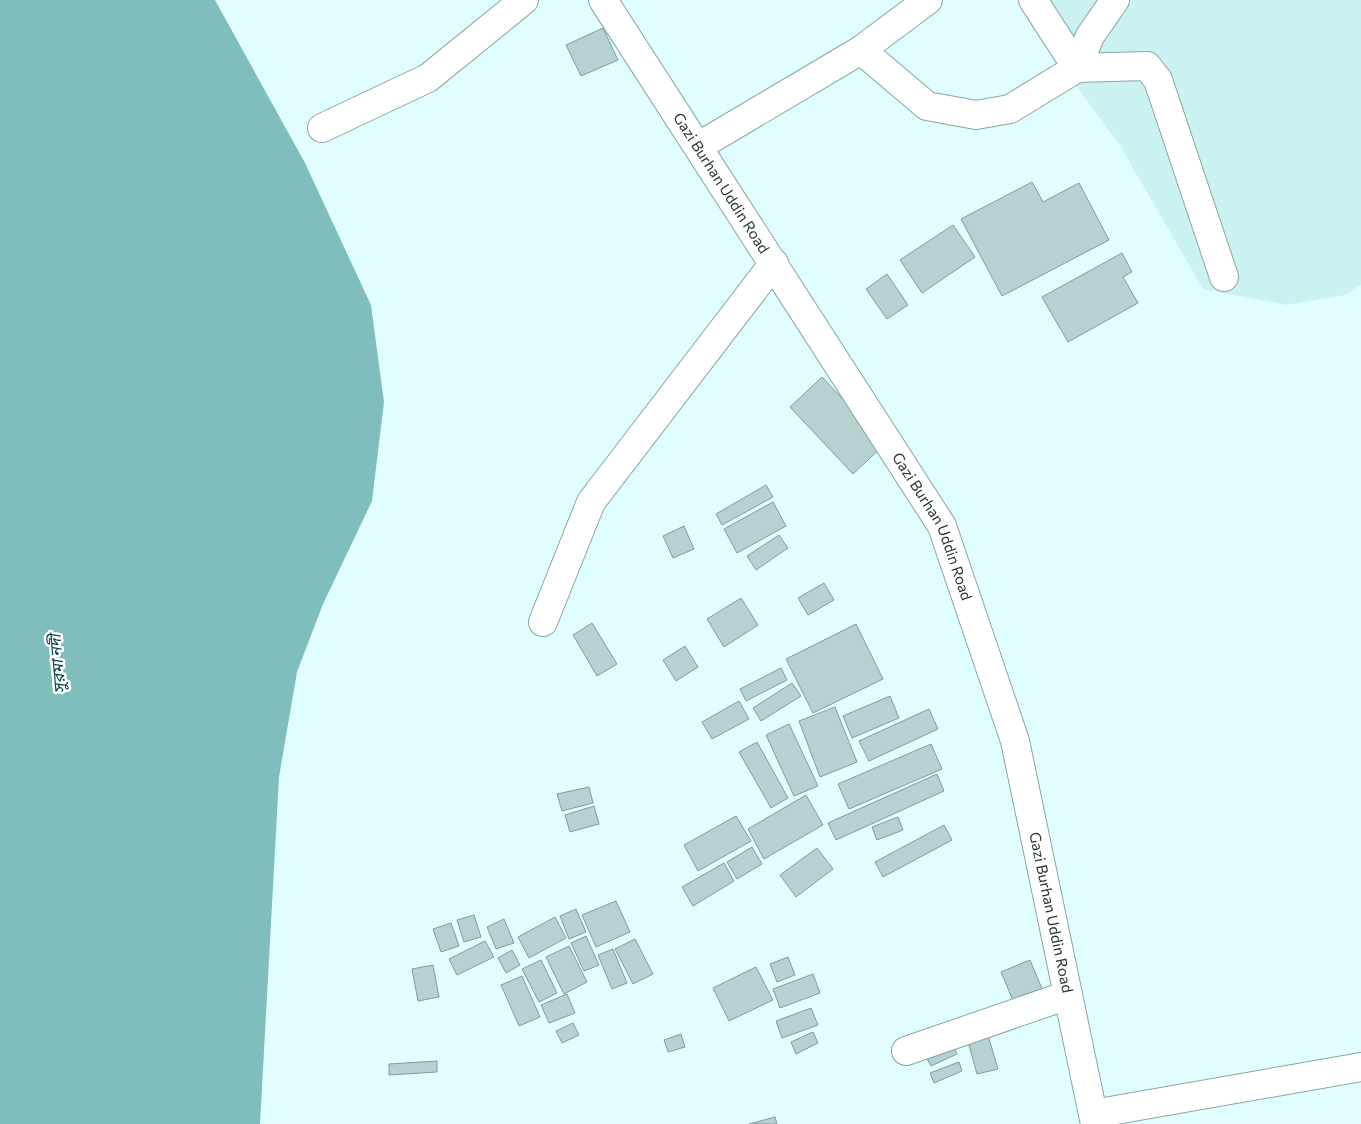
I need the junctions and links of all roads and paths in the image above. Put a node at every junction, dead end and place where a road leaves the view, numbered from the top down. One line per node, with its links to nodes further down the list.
1 (524, 0): 8 (street)
2 (604, 0): 9 (street, Gazi Burhan Uddin Road)
3 (928, 0): 6 (street)
4 (1033, 0): 7 (street)
5 (1115, 0): 7 (street)
6 (861, 50): 7 (street); 9 (street)
7 (1077, 68): 11 (street)
8 (322, 128)
9 (699, 146): 10 (street, Gazi Burhan Uddin Road)
10 (774, 263): 12 (street); 13 (street, Gazi Burhan Uddin Road)
11 (1224, 277)
12 (543, 622)
13 (1068, 996): 14 (street); 16 (street, Gazi Burhan Uddin Road)
14 (906, 1051)
15 (1361, 1067): 16 (street)
16 (1094, 1119)

